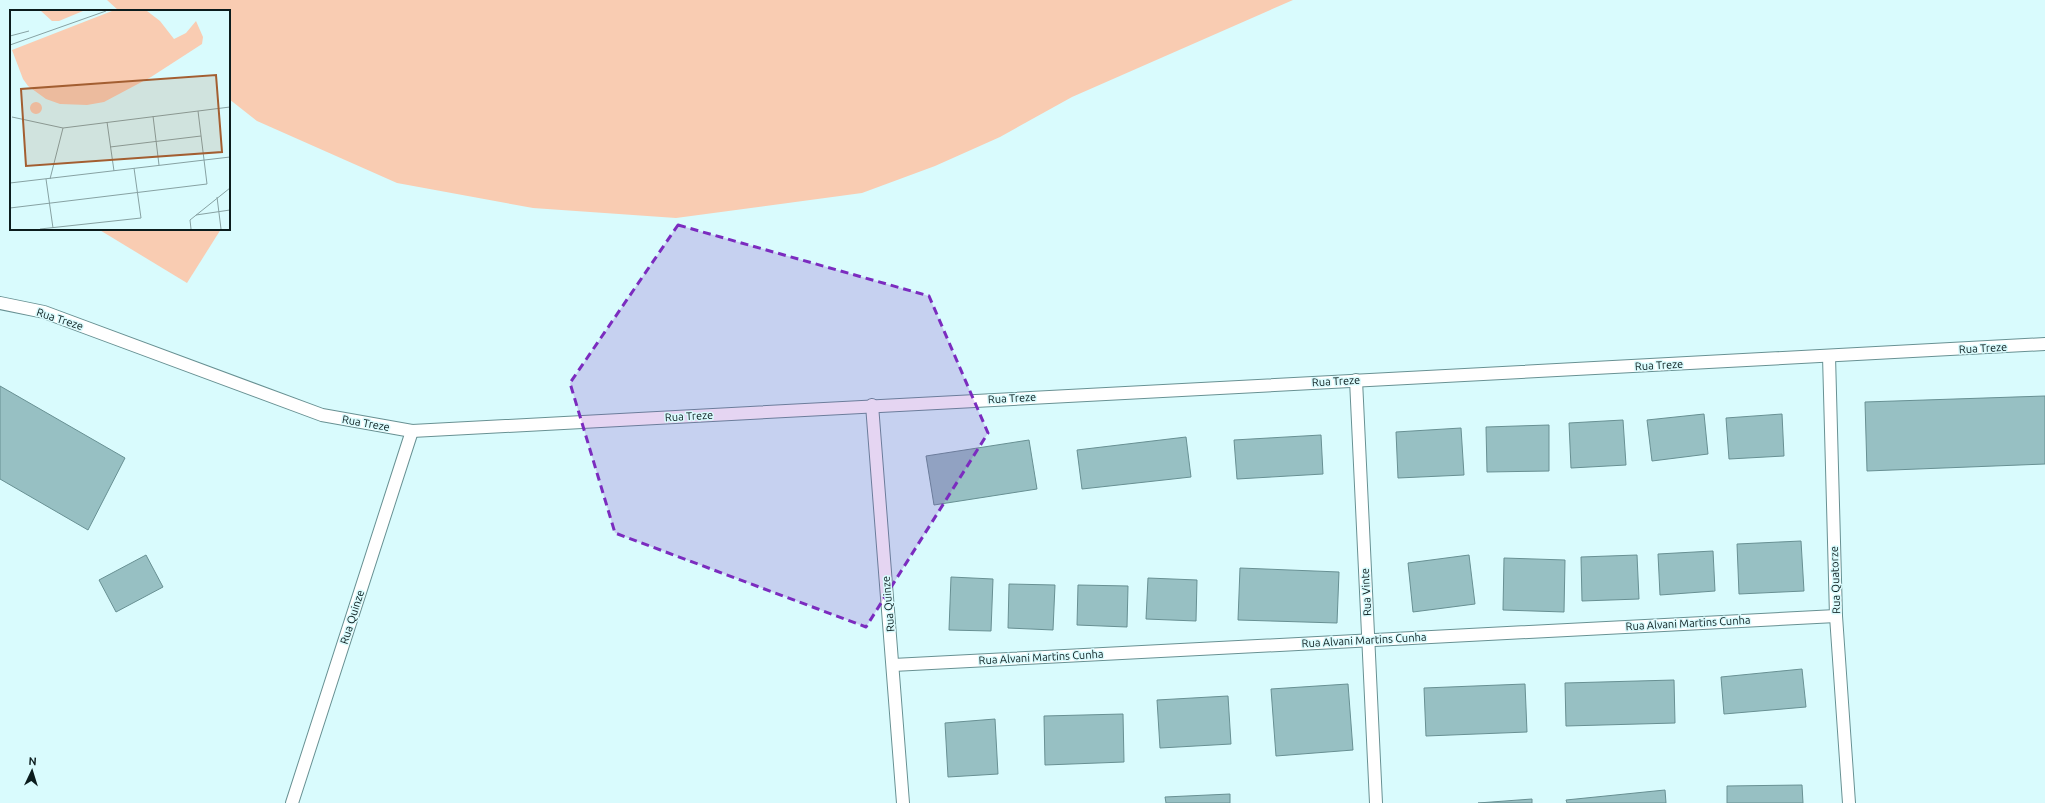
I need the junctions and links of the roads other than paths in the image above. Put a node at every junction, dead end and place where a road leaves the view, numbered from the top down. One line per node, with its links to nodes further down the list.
1 (0, 303): 6 (lane, Rua Treze)
2 (2045, 344): 3 (lane, Rua Treze)
3 (1829, 356): 4 (lane, Rua Treze); 7 (lane, Rua Quatorze)
4 (1356, 380): 5 (lane, Rua Treze); 8 (lane, Rua Vinte)
5 (872, 406): 6 (lane, Rua Treze); 9 (lane, Rua Quinze)
6 (412, 431): 10 (lane, Rua Quinze)
7 (1836, 616): 8 (lane, Rua Alvani Martins Cunha); 13 (lane, Rua Quatorze)
8 (1368, 639): 9 (lane, Rua Alvani Martins Cunha); 12 (lane, Rua Vinte)
9 (893, 664): 11 (lane, Rua Quinze)
10 (292, 803)
11 (903, 803)
12 (1376, 803)
13 (1849, 803)

